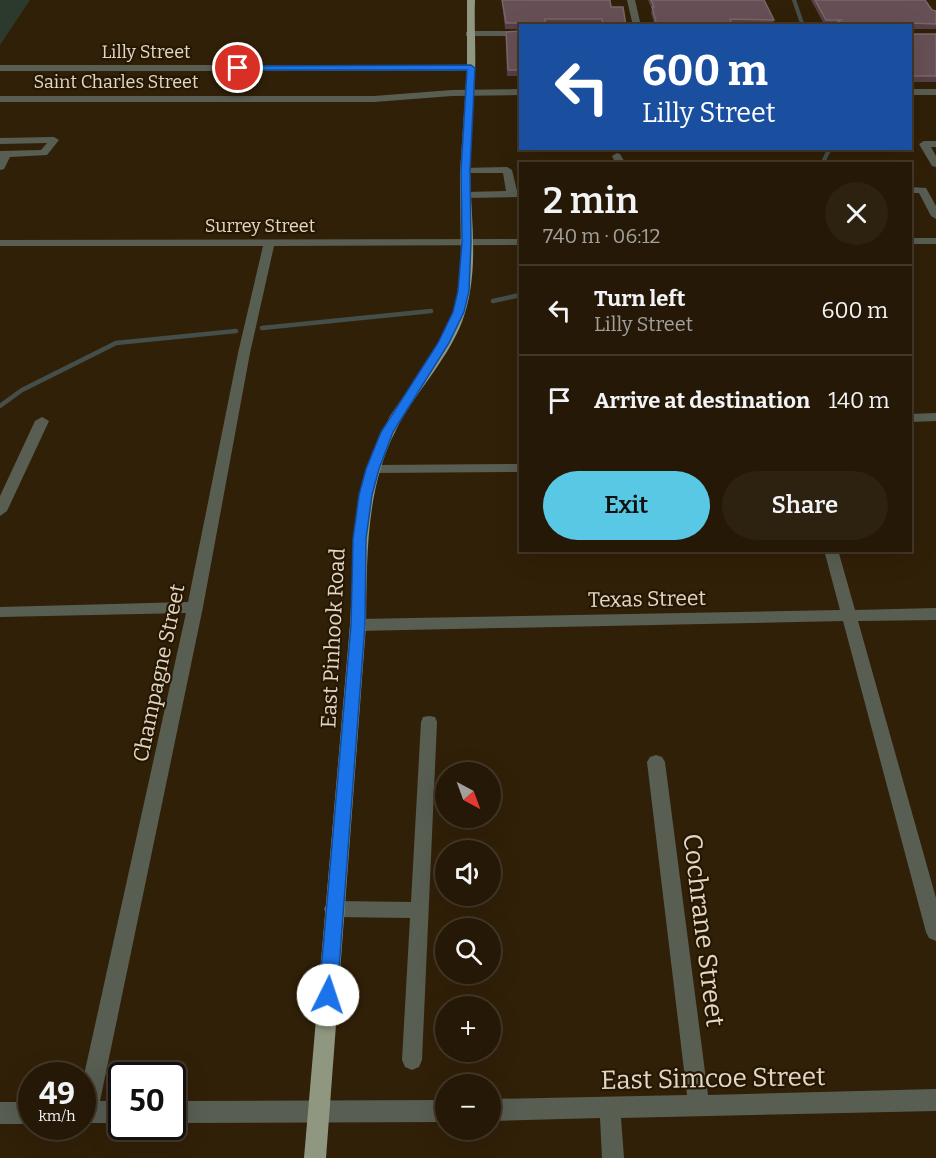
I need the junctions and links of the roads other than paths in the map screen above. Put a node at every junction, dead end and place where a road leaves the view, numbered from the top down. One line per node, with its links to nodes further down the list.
1 (471, 0): 4 (main road, East Pinhook Road)
2 (631, 0): 3 (street)
3 (637, 24)
4 (469, 34): 5 (street); 7 (main road, East Pinhook Road)
5 (519, 34)
6 (0, 68): 7 (street, Lilly Street)
7 (471, 68): 11 (main road, East Pinhook Road)
8 (519, 92): 11 (street, Saint Charles Street)
9 (912, 92): 10 (street)
10 (936, 92)
11 (469, 93): 12 (street, Saint Charles Street); 18 (main road, East Pinhook Road)
12 (0, 99)
13 (0, 141): 15 (street)
14 (936, 144): 16 (street)
15 (3, 154): 17 (street)
16 (936, 164)
17 (0, 167)
18 (465, 170): 19 (street); 22 (main road, East Pinhook Road)
19 (492, 182): 21 (street); 21 (street); 22 (street)
20 (912, 190): 23 (street)
21 (516, 194)
22 (466, 195): 26 (main road, East Pinhook Road)
23 (936, 216)
24 (912, 241): 25 (street)
25 (936, 241)
26 (466, 242): 27 (street, Surrey Street); 29 (street, Surrey Street); 34 (main road, East Pinhook Road)
27 (519, 242)
28 (0, 243): 29 (street, Surrey Street)
29 (269, 243): 37 (street, Champagne Street)
30 (936, 417): 31 (street)
31 (912, 418)
32 (42, 421): 35 (street)
33 (519, 468): 34 (street)
34 (373, 469): 41 (main road, East Pinhook Road)
35 (0, 511)
36 (832, 552): 40 (street)
37 (195, 608): 38 (street); 48 (street, Champagne Street)
38 (0, 612)
39 (936, 614): 40 (street, Texas Street)
40 (849, 616): 41 (street, Texas Street); 46 (street)
41 (358, 625): 44 (main road, East Pinhook Road)
42 (429, 722): 45 (street)
43 (657, 762): 50 (street, Cochrane Street)
44 (334, 909): 45 (street); 53 (main road, East Pinhook Road)
45 (420, 909): 47 (street)
46 (936, 932)
47 (412, 1060)
48 (96, 1062)
49 (936, 1100): 50 (street, East Simcoe Street)
50 (699, 1105): 51 (street, East Simcoe Street)
51 (610, 1107): 52 (street, East Simcoe Street); 59 (street)
52 (501, 1110)
53 (319, 1111): 54 (street); 55 (street); 58 (main road, East Pinhook Road)
54 (435, 1111)
55 (186, 1112)
56 (0, 1113): 57 (street)
57 (18, 1113)
58 (315, 1158)
59 (613, 1158)

